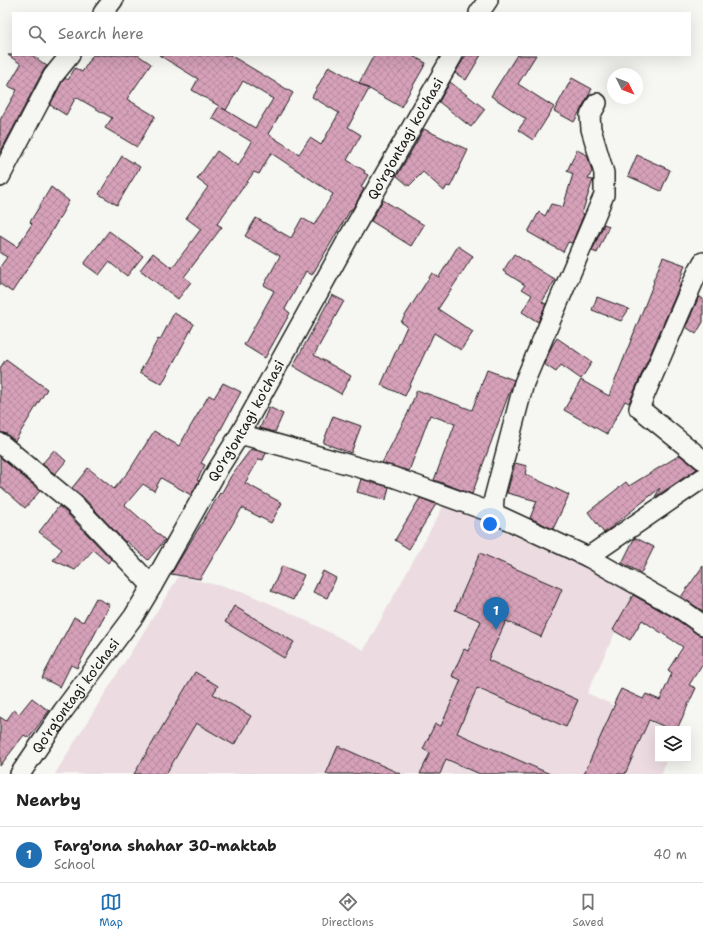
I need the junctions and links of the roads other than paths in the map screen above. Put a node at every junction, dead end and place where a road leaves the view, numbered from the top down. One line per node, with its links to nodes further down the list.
1 (113, 0): 3 (street)
2 (488, 0): 4 (street)
3 (104, 12)
4 (480, 12)
5 (69, 56): 8 (street)
6 (452, 56): 10 (street, Qo'rg'ontagi ko'chasi)
7 (597, 103): 14 (street)
8 (0, 177)
9 (703, 262): 12 (street)
10 (240, 434): 14 (street); 16 (street, Qo'rg'ontagi ko'chasi)
11 (0, 444): 16 (street)
12 (703, 460)
13 (703, 478): 15 (street)
14 (493, 513): 15 (street)
15 (588, 557): 17 (street)
16 (152, 586): 18 (street, Qo'rg'ontagi ko'chasi)
17 (703, 625)
18 (20, 774)

